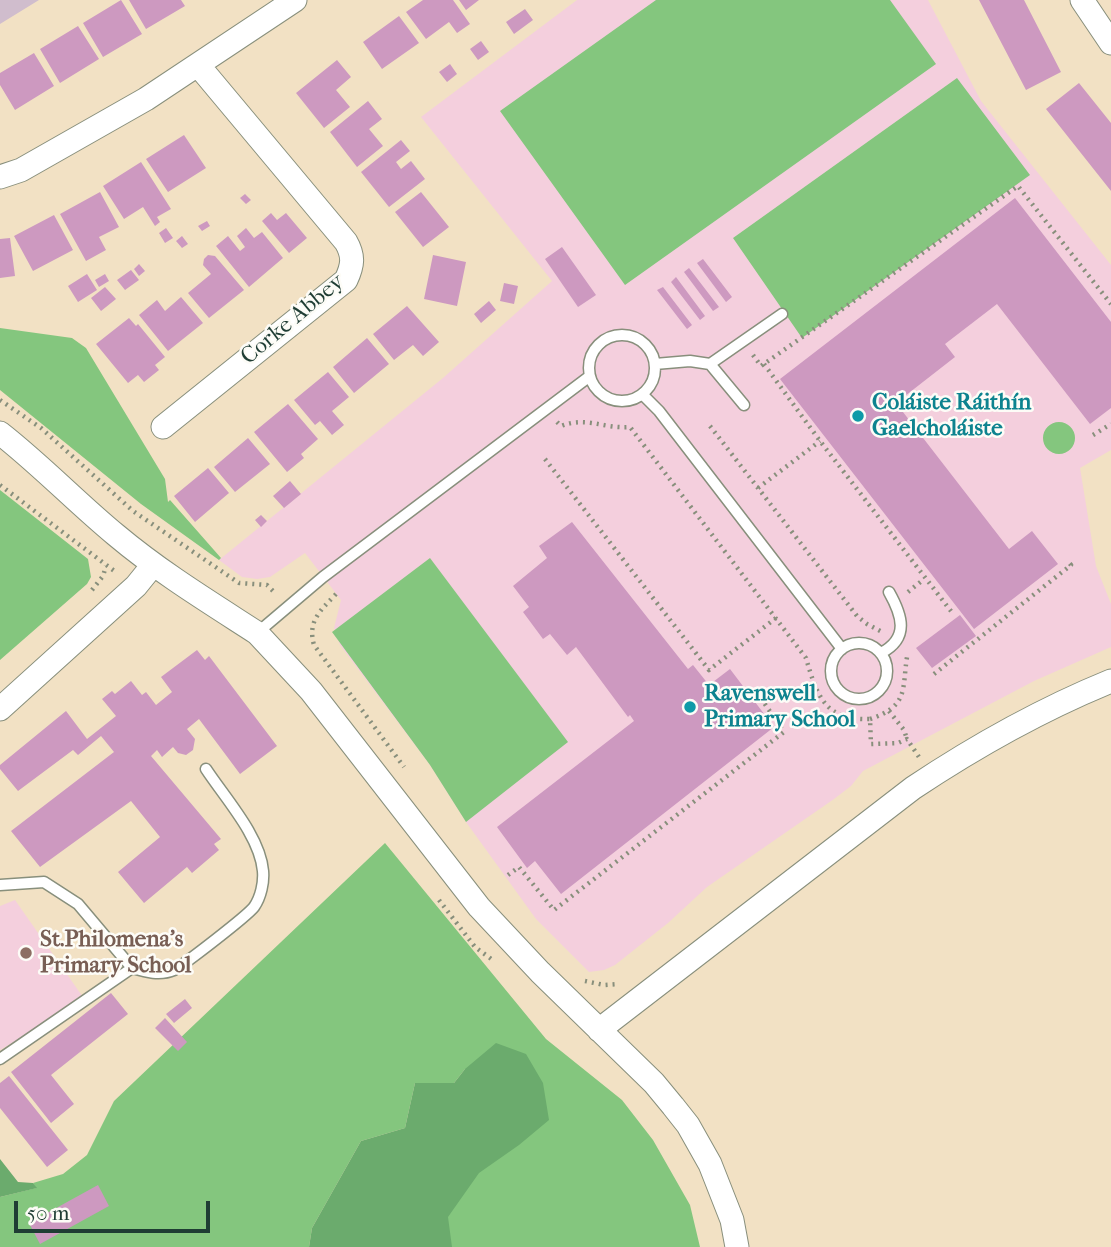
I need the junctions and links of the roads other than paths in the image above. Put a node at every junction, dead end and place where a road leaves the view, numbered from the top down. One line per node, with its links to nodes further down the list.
1 (295, 0): 4 (street)
2 (1088, 2): 3 (street)
3 (1111, 43)
4 (198, 65): 5 (street); 12 (street, Corke Abbey)
5 (0, 177)
6 (782, 314): 8 (lane)
7 (655, 364): 8 (lane); 9 (lane); 10 (lane)
8 (710, 364): 11 (lane)
9 (590, 376): 10 (lane); 16 (lane)
10 (642, 394): 17 (lane)
11 (744, 405)
12 (163, 427)
13 (0, 433): 14 (street)
14 (153, 565): 16 (street); 20 (street)
15 (889, 592): 18 (lane)
16 (257, 633): 24 (street)
17 (842, 649): 18 (lane); 18 (lane)
18 (881, 653)
19 (1111, 681): 24 (street)
20 (0, 709)
21 (206, 769): 23 (lane)
22 (0, 885): 23 (lane)
23 (132, 968): 25 (lane)
24 (599, 1030): 26 (street)
25 (0, 1059)
26 (737, 1247)

